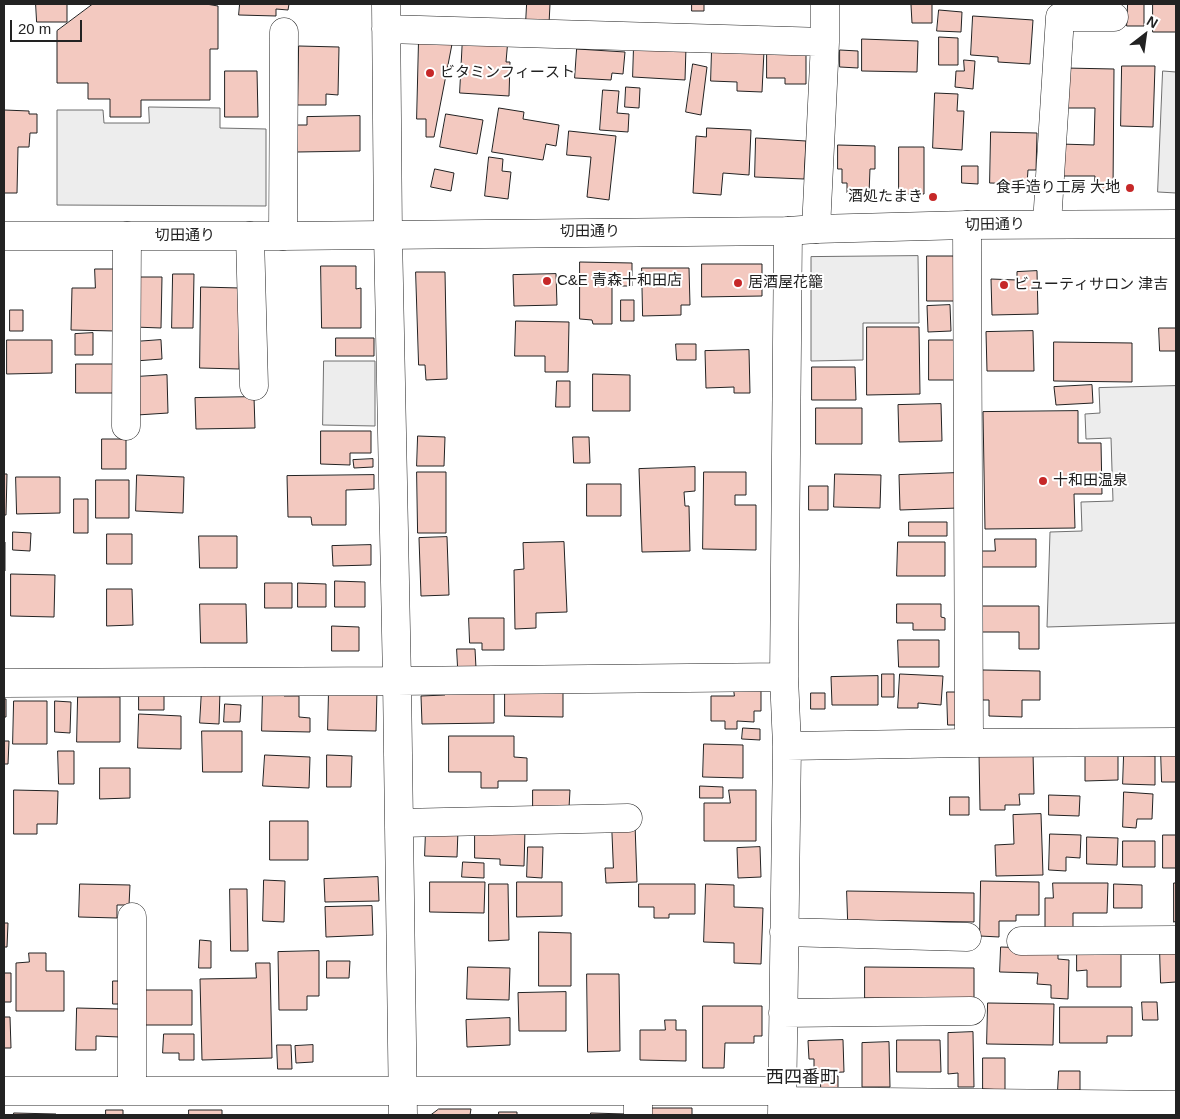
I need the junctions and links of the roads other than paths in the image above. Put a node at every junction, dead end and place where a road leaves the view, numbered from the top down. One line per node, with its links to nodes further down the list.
1 (825, 4): 5 (street)
2 (386, 16): 5 (street); 11 (street)
3 (1114, 17): 6 (street)
4 (284, 32): 15 (street)
5 (825, 42): 9 (street)
6 (1047, 224): 7 (street, 切田通り); 8 (street, 切田通り)
7 (1176, 224)
8 (967, 225): 9 (street, 切田通り); 22 (street)
9 (816, 229): 10 (street, 切田通り)
10 (788, 231): 11 (street, 切田通り); 18 (street)
11 (388, 234): 15 (street, 切田通り); 19 (street)
12 (4, 236): 13 (street, 切田通り)
13 (127, 236): 14 (street, 切田通り); 17 (street)
14 (250, 236): 15 (street, 切田通り); 16 (street)
15 (283, 236)
16 (254, 386)
17 (126, 426)
18 (784, 677): 19 (street); 23 (street)
19 (398, 682): 20 (street); 25 (street)
20 (4, 683)
21 (1176, 742): 22 (street)
22 (970, 743): 23 (street)
23 (786, 746): 27 (street)
24 (628, 818): 25 (street)
25 (399, 823): 36 (street)
26 (132, 917): 34 (street)
27 (784, 932): 28 (street); 32 (street)
28 (967, 937)
29 (1176, 940): 30 (street)
30 (1021, 941)
31 (971, 1010): 32 (street)
32 (783, 1013): 35 (street)
33 (4, 1091): 34 (street)
34 (132, 1091): 36 (street)
35 (782, 1102): 38 (street); 40 (street)
36 (403, 1103): 37 (street)
37 (526, 1103): 38 (street)
38 (638, 1103)
39 (1176, 1105): 40 (street)
40 (996, 1109)

